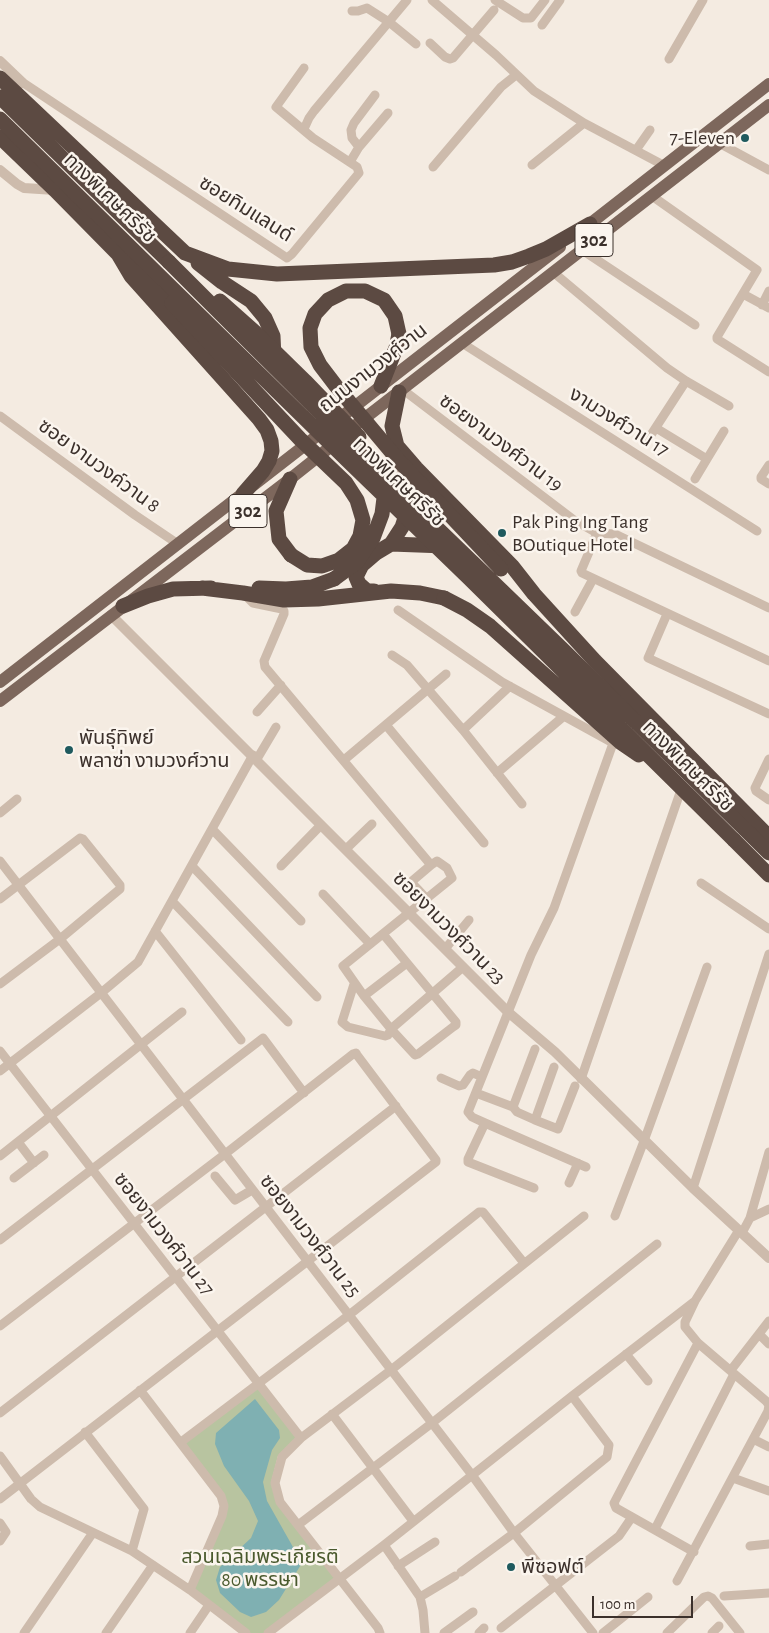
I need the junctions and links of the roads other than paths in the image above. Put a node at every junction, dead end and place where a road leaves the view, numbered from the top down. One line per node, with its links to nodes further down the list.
1 (407, 0): 9 (street)
2 (432, 0): 11 (street)
3 (494, 0): 4 (street)
4 (545, 0)
5 (560, 0): 10 (street)
6 (703, 0): 14 (street)
7 (352, 10): 9 (street)
8 (494, 10): 11 (street)
9 (389, 22): 12 (street); 26 (street)
10 (542, 25)
11 (472, 34): 13 (street); 17 (street)
12 (416, 44)
13 (430, 44)
14 (669, 58)
15 (0, 61): 20 (street)
16 (304, 68): 26 (street)
17 (516, 75): 25 (street); 35 (street)
18 (0, 78): 20 (highway)
19 (769, 84): 34 (main road, ถนนงามวงศ์วาน / 302)
20 (11, 90): 32 (street, ซอยทิมแลนด์); 42 (highway); 44 (highway, ทางพิเศษศรีรัช)
21 (375, 95): 30 (street)
22 (769, 105): 29 (main road, ถนนงามวงศ์วาน / 302)
23 (388, 113): 30 (street)
24 (0, 119): 106 (highway, ทางพิเศษศรีรัช, bridge)
25 (584, 123): 31 (street); 33 (street)
26 (304, 130): 32 (street)
27 (650, 130): 31 (street)
28 (0, 139): 38 (highway)
29 (719, 144): 37 (street); 39 (main road, ถนนงามวงศ์วาน / 302)
30 (359, 147): 32 (street)
31 (636, 150): 34 (street)
32 (350, 162)
33 (532, 165)
34 (665, 166): 40 (main road, ถนนงามวงศ์วาน / 302)
35 (433, 167)
36 (0, 170): 38 (street)
37 (769, 170)
38 (56, 190): 43 (highway)
39 (652, 196): 41 (main road, ถนนงามวงศ์วาน / 302); 47 (street)
40 (590, 224): 42 (highway); 53 (main road, ถนนงามวงศ์วาน / 302)
41 (582, 250): 45 (main road, ถนนงามวงศ์วาน / 302); 49 (street)
42 (185, 252): 59 (highway)
43 (118, 254): 65 (highway, bridge); 67 (highway)
44 (170, 262): 75 (highway, bridge); 118 (highway, ทางพิเศษศรีรัช, bridge)
45 (553, 272): 50 (main road, ถนนงามวงศ์วาน / 302); 52 (street)
46 (769, 291): 48 (street)
47 (743, 294): 48 (street); 51 (street)
48 (765, 306)
49 (695, 325)
50 (462, 343): 54 (main road, ถนนงามวงศ์วาน / 302); 69 (street, งามวงศ์วาน 17)
51 (769, 372)
52 (686, 381): 55 (street); 58 (street)
53 (381, 386): 59 (main road, ถนนงามวงศ์วาน / 302); 78 (highway, bridge)
54 (401, 390): 56 (main road, ถนนงามวงศ์วาน / 302); 70 (street, ซอยงามวงศ์วาน 19); 78 (highway)
55 (729, 406)
56 (371, 413): 65 (main road, ถนนงามวงศ์วาน / 302); 68 (street)
57 (0, 416): 71 (street, ซอย งามวงค์วาน 8)
58 (656, 428): 61 (street); 62 (street)
59 (324, 431): 67 (main road, ถนนงามวงศ์วาน / 302)
60 (724, 431): 62 (street)
61 (647, 441)
62 (707, 459): 64 (street)
63 (769, 465): 66 (street)
64 (695, 479)
65 (290, 480): 80 (main road, ถนนงามวงศ์วาน / 302)
66 (769, 484)
67 (243, 494): 71 (main road, ถนนงามวงศ์วาน / 302)
68 (409, 506): 72 (highway); 73 (street)
69 (757, 531)
70 (597, 533): 74 (street); 79 (street)
71 (178, 544): 89 (main road, ถนนงามวงศ์วาน / 302)
72 (392, 544): 73 (highway); 76 (highway)
73 (448, 546): 85 (street)
74 (593, 578): 82 (street); 84 (street)
75 (202, 588): 77 (highway); 80 (highway)
76 (391, 591): 77 (highway); 106 (highway, bridge)
77 (243, 593): 90 (street)
78 (532, 594): 83 (highway); 85 (highway)
79 (769, 608)
80 (117, 610): 93 (main road, ถนนงามวงศ์วาน / 302); 102 (street, ซอยงามวงศ์วาน 23)
81 (398, 610): 91 (street)
82 (574, 612)
83 (552, 614): 85 (highway); 115 (highway)
84 (667, 614): 87 (street); 94 (street)
85 (532, 627): 97 (street)
86 (392, 655): 92 (street)
87 (769, 661)
88 (446, 674): 92 (street)
89 (1, 678)
90 (281, 684): 95 (street); 104 (street)
91 (510, 686): 96 (street); 100 (street)
92 (428, 688): 98 (street); 100 (street)
93 (0, 701)
94 (769, 711)
95 (258, 712)
96 (564, 716): 101 (street); 105 (street)
97 (622, 719): 101 (street); 107 (street)
98 (386, 725): 104 (street); 116 (street)
99 (276, 727): 102 (street)
100 (463, 730): 105 (street)
101 (612, 743): 151 (street)
102 (255, 757): 113 (street, ซอยงามวงศ์วาน 23); 114 (street)
103 (769, 759): 109 (street)
104 (344, 760): 120 (street)
105 (497, 773): 110 (street)
106 (667, 774): 124 (highway, ทางพิเศษศรีรัช, bridge)
107 (684, 782): 123 (street); 163 (street)
108 (17, 800): 111 (street)
109 (769, 800)
110 (522, 804)
111 (0, 813)
112 (372, 824): 117 (street)
113 (322, 825): 117 (street, ซอยงามวงศ์วาน 23); 122 (street)
114 (212, 829): 121 (street); 133 (street)
115 (769, 838)
116 (484, 843)
117 (346, 850): 131 (street, ซอยงามวงศ์วาน 23)
118 (769, 853)
119 (0, 861): 126 (street, ซอยงามวงศ์วาน 25)
120 (431, 865): 129 (street); 129 (street)
121 (192, 866): 130 (street); 149 (street)
122 (281, 866)
123 (769, 867)
124 (769, 875)
125 (702, 882): 134 (street)
126 (18, 885): 128 (street); 137 (street, ซอยงามวงศ์วาน 25); 137 (street)
127 (323, 894): 138 (street)
128 (0, 899)
129 (426, 899): 131 (street)
130 (172, 901): 135 (street); 152 (street)
131 (408, 913): 136 (street); 139 (street, ซอยงามวงศ์วาน 23)
132 (469, 920): 139 (street)
133 (301, 921)
134 (769, 929)
135 (156, 932): 146 (street); 154 (street)
136 (383, 934): 138 (street); 141 (street)
137 (60, 939): 144 (street); 146 (street, ซอยงามวงศ์วาน 25)
138 (370, 944): 145 (street)
139 (445, 949): 142 (street, ซอยงามวงศ์วาน 23)
140 (769, 954): 184 (street)
141 (407, 963): 147 (street); 148 (street)
142 (463, 967): 147 (street); 151 (street, ซอยงามวงศ์วาน 23)
143 (707, 967): 172 (street)
144 (0, 984)
145 (354, 984): 148 (street); 153 (street)
146 (101, 993): 155 (street, ซอยงามวงศ์วาน 25); 158 (street)
147 (434, 994): 153 (street); 153 (street)
148 (364, 996): 153 (street)
149 (317, 997)
150 (182, 1012): 155 (street)
151 (508, 1012): 161 (street); 163 (street, ซอยงามวงศ์วาน 23)
152 (288, 1022)
153 (391, 1029)
154 (241, 1040)
155 (142, 1045): 166 (street, ซอยงามวงศ์วาน 25); 169 (street)
156 (535, 1049): 168 (street)
157 (0, 1051): 158 (street, ซอยงามวงศ์วาน 27)
158 (10, 1064): 160 (street); 169 (street, ซอยงามวงศ์วาน 27)
159 (554, 1067): 170 (street)
160 (0, 1071)
161 (482, 1077): 162 (street); 165 (street)
162 (441, 1078)
163 (578, 1082): 170 (street); 172 (street, ซอยงามวงศ์วาน 23)
164 (304, 1092): 166 (street); 167 (street); 174 (street)
165 (476, 1093): 168 (street); 171 (street)
166 (184, 1100): 174 (street, ซอยงามวงศ์วาน 25); 179 (street)
167 (396, 1106): 186 (street); 196 (street)
168 (513, 1107): 170 (street)
169 (50, 1116): 173 (street); 179 (street, ซอยงามวงศ์วาน 27)
170 (535, 1120)
171 (484, 1123): 182 (street); 183 (street)
172 (644, 1140): 184 (street, ซอยงามวงศ์วาน 23); 189 (street)
173 (18, 1142): 177 (street); 178 (street)
174 (225, 1154): 185 (street, ซอยงามวงศ์วาน 25); 191 (street)
175 (769, 1154): 190 (street)
176 (44, 1155): 178 (street)
177 (0, 1156)
178 (34, 1162): 181 (street)
179 (92, 1169): 191 (street, ซอยงามวงศ์วาน 27); 193 (street)
180 (215, 1176): 185 (street)
181 (14, 1178)
182 (569, 1183)
183 (534, 1188)
184 (693, 1188): 192 (street, ซอยงามวงศ์วาน 23)
185 (252, 1190): 186 (street, ซอยงามวงศ์วาน 25)
186 (266, 1207): 196 (street, ซอยงามวงศ์วาน 25); 198 (street)
187 (769, 1209): 190 (street)
188 (584, 1216): 197 (street)
189 (615, 1216)
190 (750, 1218): 192 (street)
191 (134, 1224): 198 (street, ซอยงามวงศ์วาน 27); 202 (street)
192 (740, 1232): 195 (street, ซอยงามวงศ์วาน 23); 199 (street)
193 (0, 1240)
194 (657, 1244): 216 (street)
195 (769, 1258)
196 (307, 1261): 200 (street, ซอยงามวงศ์วาน 25); 203 (street)
197 (524, 1263): 200 (street); 208 (street)
198 (175, 1276): 203 (street, ซอยงามวงศ์วาน 27); 214 (street)
199 (695, 1301): 205 (street); 207 (street)
200 (349, 1315): 208 (street, ซอยงามวงศ์วาน 25); 211 (street)
201 (769, 1321): 204 (street)
202 (0, 1326)
203 (217, 1330): 211 (street, ซอยงามวงศ์วาน 27); 212 (street)
204 (759, 1334): 206 (street); 209 (street)
205 (698, 1343): 209 (street); 229 (street)
206 (769, 1344)
207 (626, 1354): 210 (street); 213 (street)
208 (391, 1370): 215 (street); 216 (street, ซอยงามวงศ์วาน 25)
209 (733, 1372): 219 (street); 233 (street)
210 (648, 1381)
211 (258, 1383): 218 (street, ซอยงามวงศ์วาน 27); 220 (street)
212 (140, 1390): 217 (street); 220 (street)
213 (572, 1396): 224 (street); 234 (street)
214 (0, 1413)
215 (332, 1414): 218 (street); 223 (street)
216 (432, 1423): 223 (street); 224 (street, ซอยงามวงศ์วาน 25)
217 (85, 1432): 226 (street); 241 (street)
218 (301, 1438): 232 (street)
219 (753, 1439): 221 (street); 225 (street)
220 (181, 1442): 248 (street)
221 (769, 1447)
222 (0, 1456): 226 (street)
223 (373, 1468): 230 (street); 232 (street)
224 (472, 1475): 230 (street); 234 (street, ซอยงามวงศ์วาน 25)
225 (733, 1478): 227 (street); 242 (street)
226 (20, 1483): 228 (street); 235 (street)
227 (769, 1492)
228 (0, 1499)
229 (632, 1517): 233 (street); 247 (street)
230 (413, 1521): 239 (street)
231 (0, 1523): 236 (street)
232 (298, 1525): 245 (street)
233 (655, 1529): 242 (street)
234 (514, 1533): 247 (street, ซอยงามวงศ์วาน 25); 251 (street)
235 (92, 1534): 241 (street); 257 (street)
236 (0, 1541)
237 (435, 1542): 244 (street)
238 (769, 1544): 240 (street)
239 (384, 1545): 244 (street); 245 (street)
240 (750, 1546)
241 (132, 1552): 243 (street)
242 (694, 1552): 246 (street)
243 (153, 1565): 248 (street); 258 (street)
244 (398, 1566): 251 (street)
245 (339, 1579): 261 (street); 262 (street)
246 (677, 1580)
247 (556, 1585): 256 (street); 265 (street, ซอยงามวงศ์วาน 25)
248 (190, 1590): 253 (street)
249 (769, 1593): 250 (street)
250 (724, 1596)
251 (420, 1597): 263 (street)
252 (648, 1597): 266 (street)
253 (209, 1606): 259 (street); 260 (street)
254 (473, 1612): 264 (street)
255 (719, 1626): 268 (street)
256 (501, 1628)
257 (24, 1633)
258 (106, 1633)
259 (190, 1633)
260 (246, 1633)
261 (268, 1633)
262 (380, 1633)
263 (425, 1633)
264 (444, 1633)
265 (593, 1633)
266 (603, 1633)
267 (667, 1633): 269 (street)
268 (712, 1633)
269 (740, 1633)

